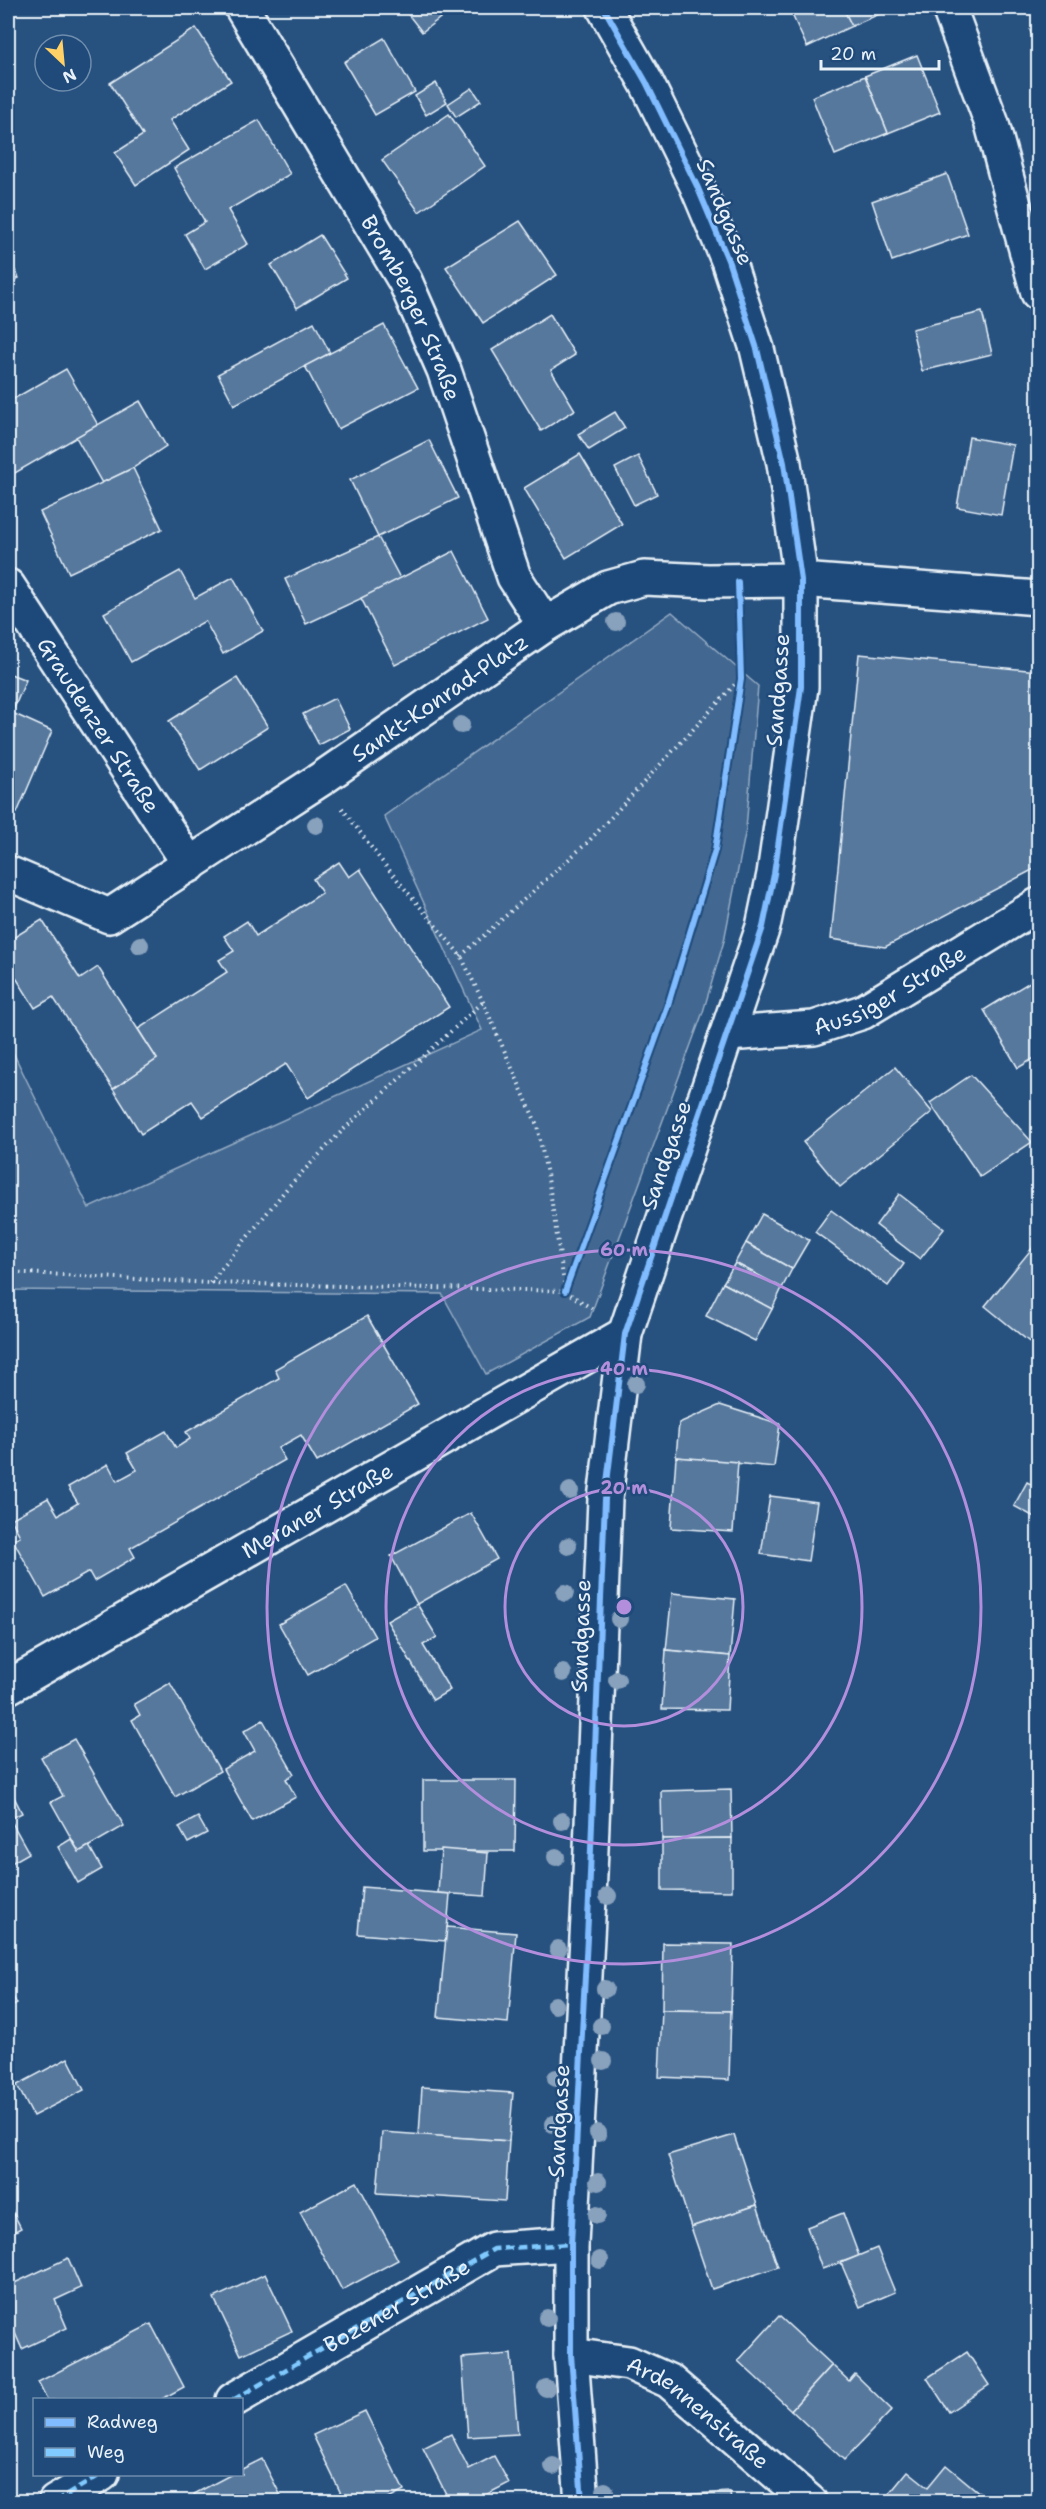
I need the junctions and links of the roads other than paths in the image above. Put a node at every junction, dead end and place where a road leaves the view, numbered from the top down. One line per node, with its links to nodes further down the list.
1 (242, 8): 8 (street, Bromberger Straße)
2 (604, 8): 5 (street, Sandgasse)
3 (949, 8): 4 (street)
4 (1038, 293)
5 (801, 580): 7 (street); 8 (street, Sankt-Konrad-Platz); 12 (street, Sandgasse)
6 (8, 586): 9 (street, Graudenzer Straße)
7 (1038, 598)
8 (545, 626): 9 (street, Sankt-Konrad-Platz)
9 (190, 865): 10 (street, Sankt-Konrad-Platz)
10 (8, 873)
11 (1038, 905): 12 (street, Aussiger Straße)
12 (727, 1034): 13 (street, Sandgasse)
13 (625, 1334): 14 (street, Meraner Straße); 15 (street, Sandgasse)
14 (8, 1687)
15 (571, 2244): 16 (street, Sandgasse); 17 (street, Bozener Straße)
16 (571, 2355): 20 (street, Sandgasse); 21 (street, Ardennenstraße)
17 (236, 2398)
18 (100, 2476): 19 (street)
19 (55, 2502)
20 (582, 2502)
21 (810, 2502)

